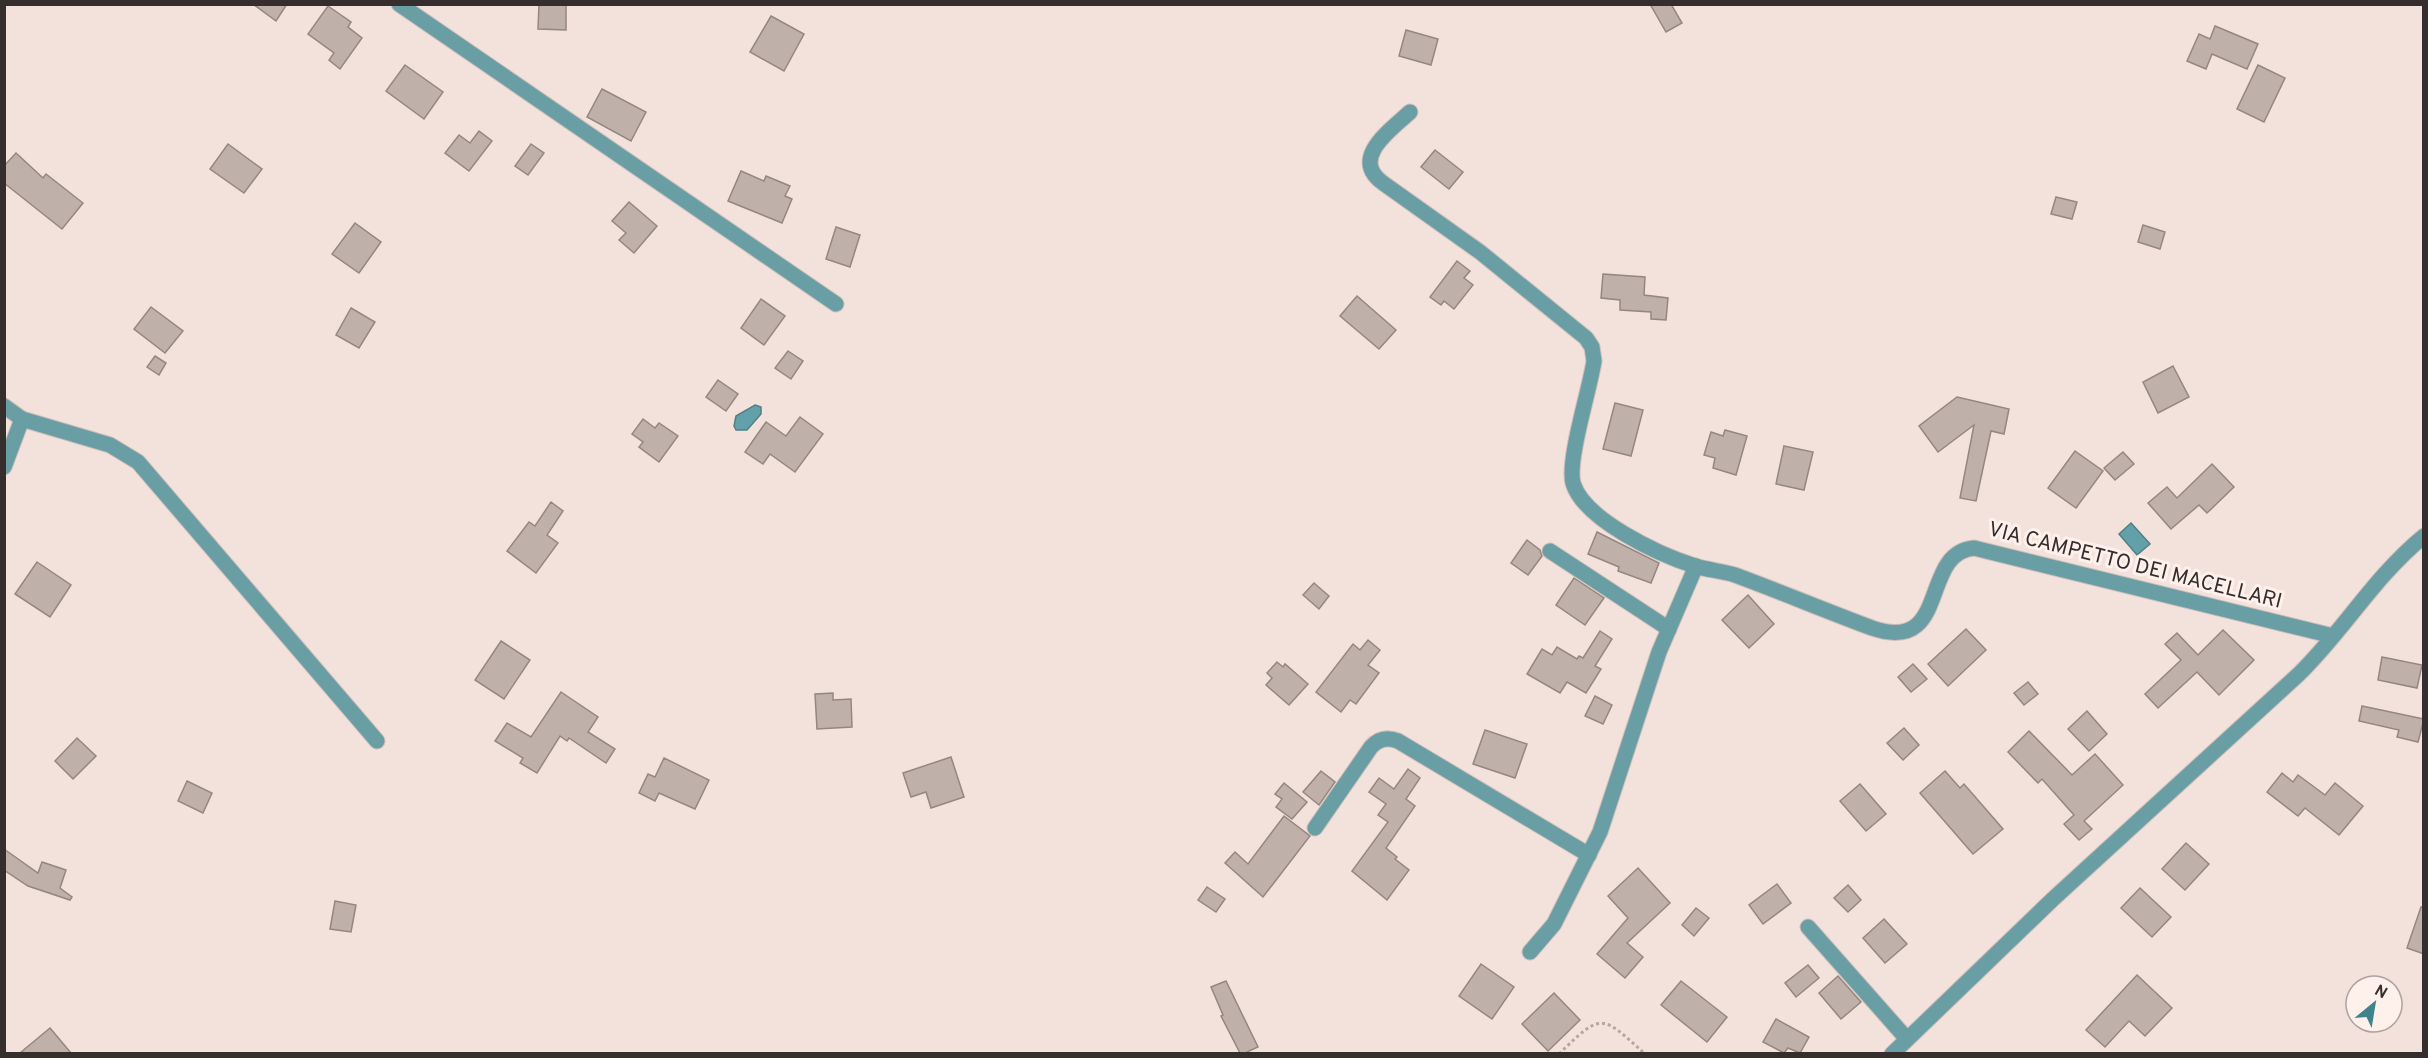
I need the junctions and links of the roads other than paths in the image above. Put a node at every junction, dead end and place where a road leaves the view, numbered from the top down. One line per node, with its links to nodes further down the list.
1 (399, 4): 3 (street)
2 (1410, 112): 9 (street, VIA CAMPETTO DEI MACELLARI)
3 (836, 304)
4 (4, 406): 5 (street)
5 (22, 419): 6 (street); 12 (street)
6 (4, 467)
7 (2424, 536): 11 (street)
8 (1550, 551): 10 (street)
9 (1696, 566): 10 (street); 11 (street, VIA CAMPETTO DEI MACELLARI)
10 (1669, 629): 14 (street)
11 (2333, 636): 17 (street)
12 (377, 741)
13 (1315, 828): 14 (street)
14 (1589, 855): 16 (street)
15 (1808, 927): 17 (street)
16 (1530, 952)
17 (1907, 1039): 18 (street)
18 (1892, 1053)

